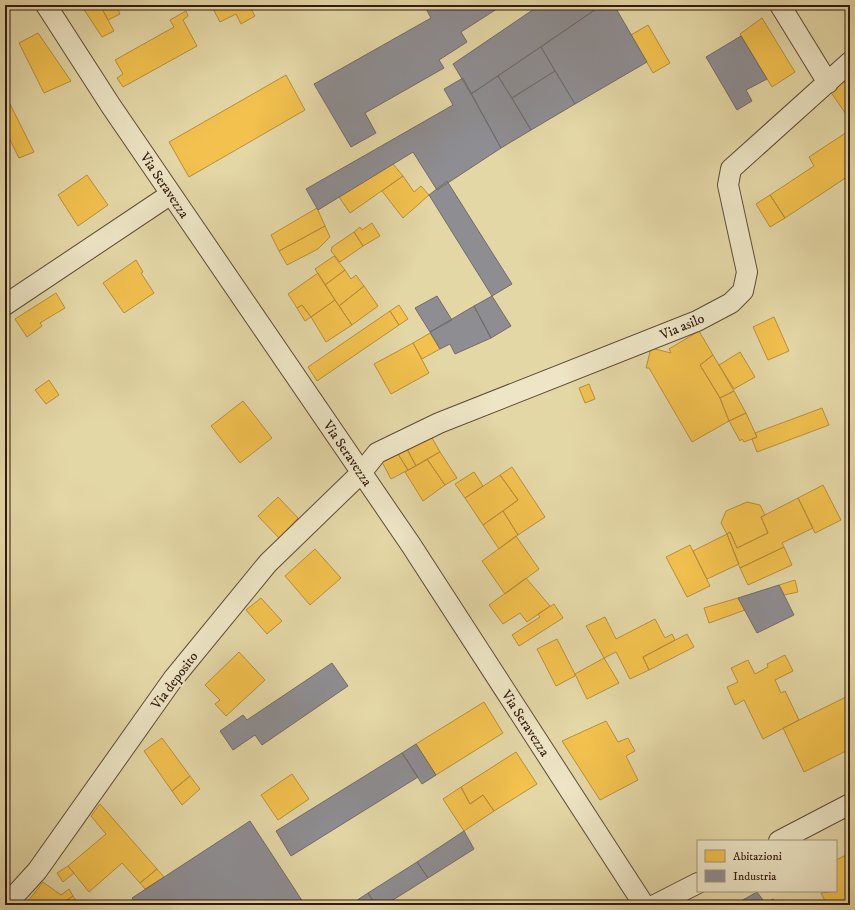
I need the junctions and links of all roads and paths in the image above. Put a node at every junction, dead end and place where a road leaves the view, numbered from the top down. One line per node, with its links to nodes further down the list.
1 (780, 5): 4 (street)
2 (49, 8): 5 (street, Via Seravezza)
3 (850, 62): 4 (street, Via asilo)
4 (828, 83): 7 (street, Via asilo)
5 (171, 194): 6 (street); 7 (street, Via Seravezza)
6 (5, 305)
7 (362, 473): 11 (street, Via deposito); 12 (street, Via Seravezza)
8 (850, 804): 9 (street)
9 (781, 840)
10 (697, 884): 13 (street)
11 (6, 905)
12 (644, 905)
13 (655, 905)

